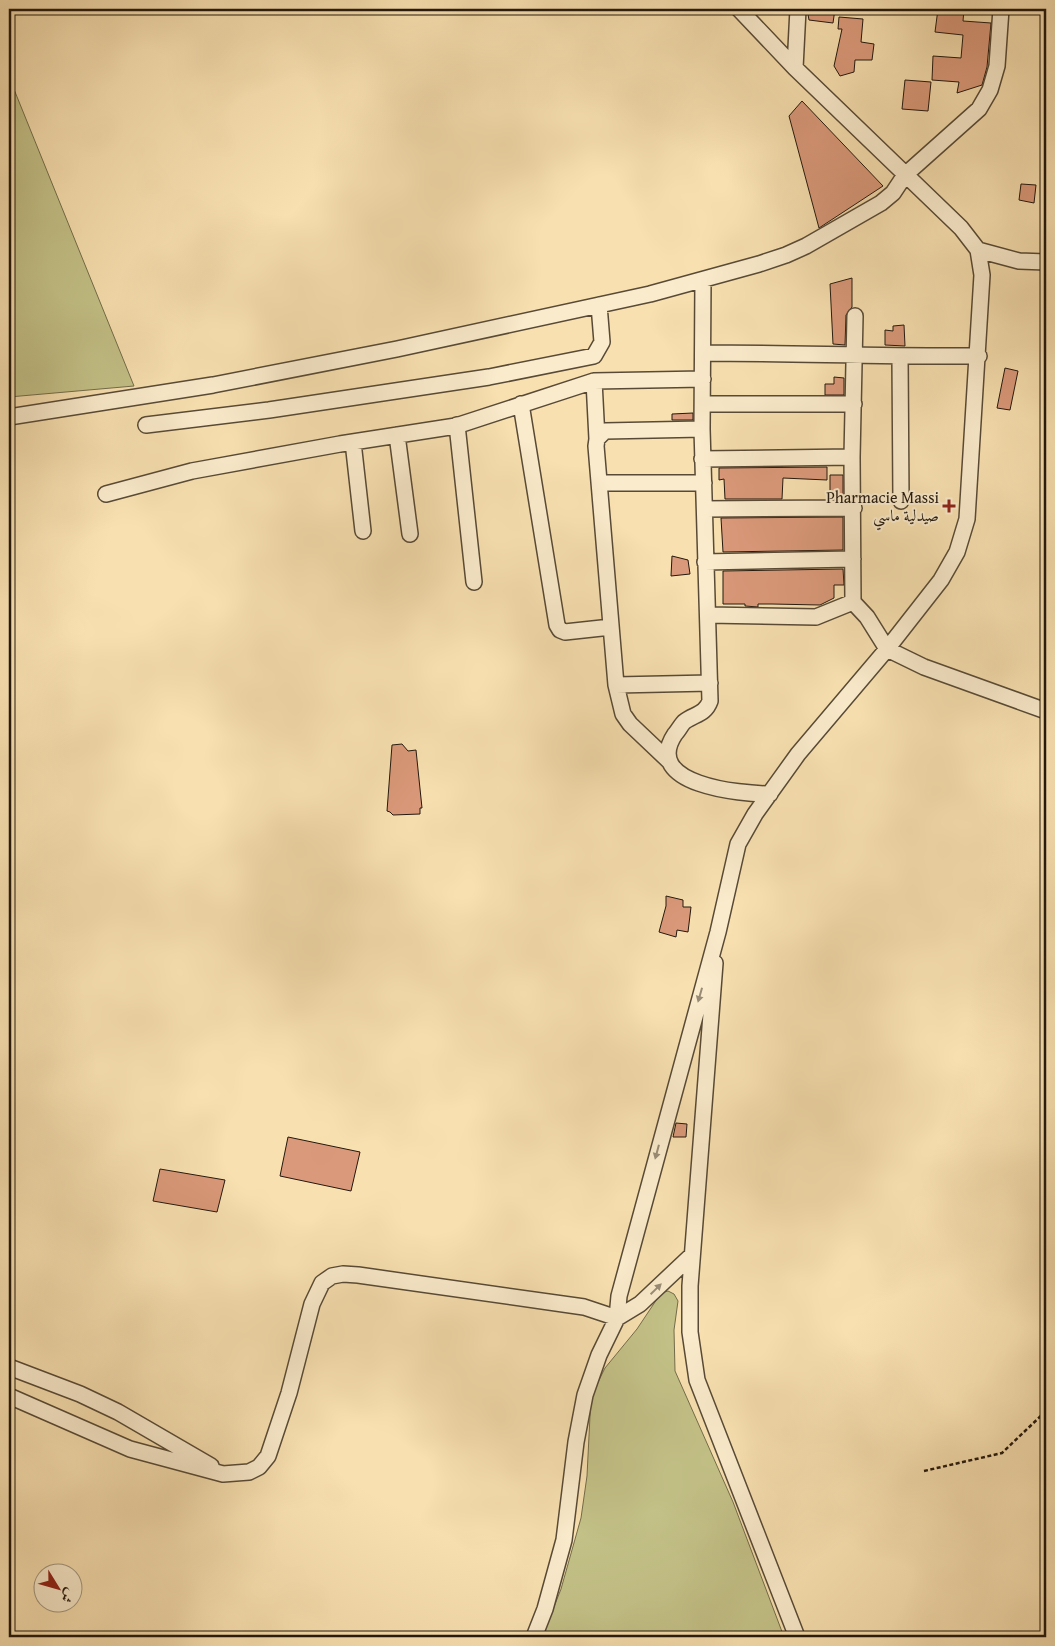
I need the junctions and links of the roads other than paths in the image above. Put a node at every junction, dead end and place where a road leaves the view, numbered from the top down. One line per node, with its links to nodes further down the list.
1 (739, 9): 4 (street)
2 (798, 9): 4 (street)
3 (1001, 9): 5 (street)
4 (795, 68): 5 (street)
5 (905, 175): 6 (street); 8 (street)
6 (978, 250): 7 (street); 13 (street)
7 (1046, 262)
8 (703, 280): 9 (street); 11 (street)
9 (599, 305): 20 (street); 21 (street)
10 (855, 316): 12 (street)
11 (704, 354): 12 (street); 15 (street)
12 (854, 354): 14 (street); 19 (street)
13 (979, 356): 14 (street); 43 (street)
14 (900, 357): 32 (street)
15 (703, 378): 16 (street); 18 (street)
16 (594, 381): 17 (street); 25 (street)
17 (521, 404): 22 (street); 42 (street)
18 (703, 404): 19 (street); 23 (street)
19 (854, 404): 27 (street)
20 (9, 417)
21 (146, 425)
22 (457, 425): 24 (street); 39 (street)
23 (702, 429): 25 (street); 28 (street)
24 (397, 435): 26 (street); 36 (street)
25 (597, 439): 29 (street)
26 (353, 442): 31 (street); 35 (street)
27 (852, 456): 28 (street); 33 (street)
28 (702, 459): 30 (street)
29 (599, 483): 30 (street); 42 (street)
30 (704, 483): 34 (street)
31 (106, 494)
32 (901, 501)
33 (854, 508): 34 (street); 37 (street)
34 (705, 509): 38 (street)
35 (363, 531)
36 (410, 534)
37 (854, 559): 38 (street); 40 (street)
38 (705, 562): 41 (street)
39 (474, 582)
40 (853, 602): 41 (street); 43 (street)
41 (708, 615): 44 (street)
42 (611, 627): 45 (street)
43 (887, 649): 46 (street); 48 (street)
44 (710, 683): 45 (street); 47 (street)
45 (616, 685): 47 (street)
46 (1046, 711)
47 (669, 762): 48 (street)
48 (770, 794): 49 (street)
49 (718, 932): 50 (street); 51 (street, one-way to 51)
50 (692, 1255): 51 (street, one-way to 50); 56 (street)
51 (617, 1318): 54 (street); 55 (street)
52 (9, 1367): 54 (street)
53 (9, 1396): 54 (street)
54 (223, 1474)
55 (534, 1637)
56 (796, 1637)

